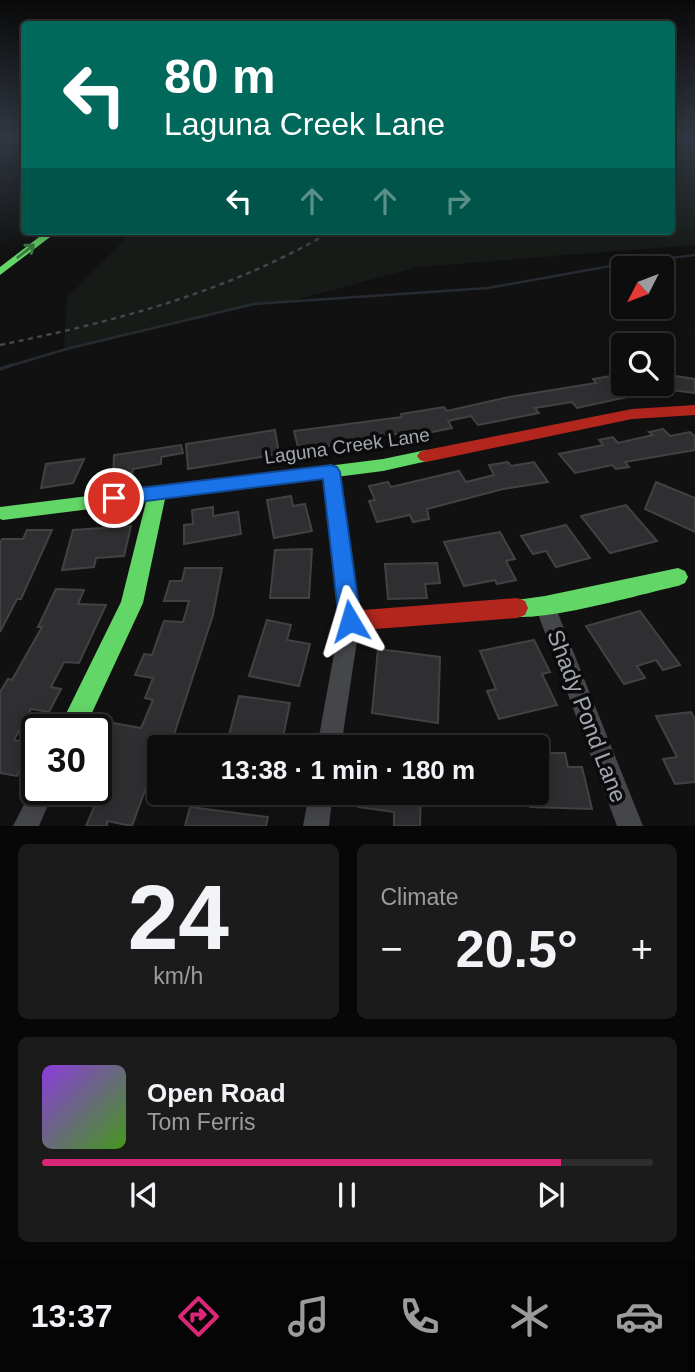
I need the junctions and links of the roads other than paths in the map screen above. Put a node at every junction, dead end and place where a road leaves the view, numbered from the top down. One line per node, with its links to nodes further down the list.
1 (48, 235): 2 (main road, one-way to 1)
2 (0, 272)
3 (695, 410): 4 (main road, Laguna Creek Lane)
4 (331, 472): 5 (main road, Laguna Creek Lane); 9 (street)
5 (157, 492): 6 (main road, Laguna Creek Lane); 10 (main road)
6 (1, 512)
7 (678, 577): 8 (main road)
8 (545, 606): 9 (main road); 16 (street, Shady Pond Lane)
9 (350, 621): 11 (street)
10 (79, 714)
11 (331, 735)
12 (36, 805): 14 (street)
13 (319, 805): 15 (street)
14 (26, 826)
15 (316, 826)
16 (630, 826)

